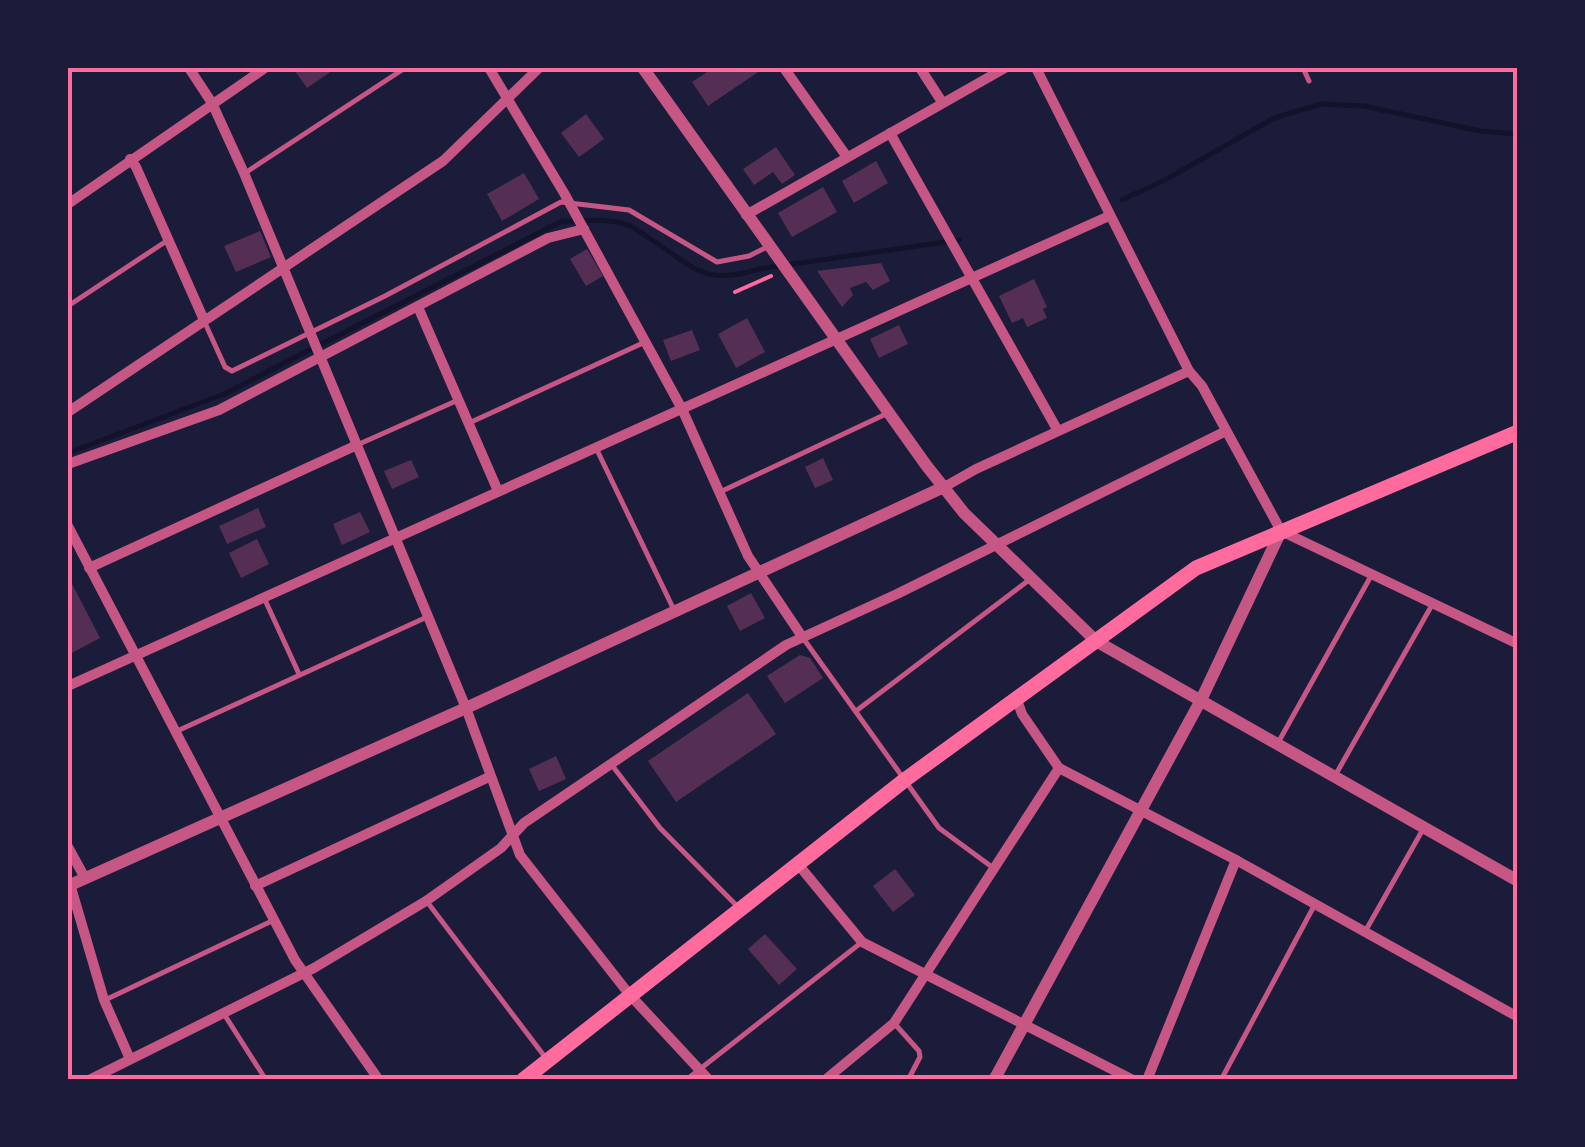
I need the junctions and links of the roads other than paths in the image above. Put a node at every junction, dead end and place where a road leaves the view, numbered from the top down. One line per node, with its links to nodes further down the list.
1 (190, 68): 15 (street)
2 (265, 68): 15 (street)
3 (405, 68): 19 (lane)
4 (489, 68): 13 (street)
5 (538, 68): 13 (street)
6 (643, 68): 22 (street)
7 (784, 68): 17 (street)
8 (920, 68): 14 (street)
9 (1005, 68): 14 (street)
10 (1036, 68): 23 (street)
11 (1303, 68): 12 (lane)
12 (1309, 80)
13 (507, 98): 21 (street); 27 (street)
14 (942, 102): 16 (street)
15 (212, 103): 18 (street); 19 (street)
16 (890, 133): 17 (street); 28 (street)
17 (847, 158): 22 (street)
18 (130, 159): 20 (street); 25 (street)
19 (244, 173): 27 (street)
20 (68, 204)
21 (570, 205): 24 (street); 26 (lane); 32 (lane)
22 (746, 215): 26 (street)
23 (1109, 216): 28 (street); 36 (street)
24 (583, 228): 30 (street); 34 (street)
25 (168, 240): 29 (lane); 31 (street)
26 (772, 251): 33 (street)
27 (283, 267): 31 (street); 32 (street)
28 (972, 278): 33 (street); 42 (street)
29 (68, 306)
30 (418, 307): 35 (street); 37 (street)
31 (204, 320): 32 (lane); 39 (street)
32 (311, 334): 35 (street)
33 (836, 338): 38 (street); 40 (street)
34 (646, 342): 38 (street); 41 (lane)
35 (320, 355): 45 (street); 47 (street)
36 (1189, 371): 42 (street); 43 (street)
37 (459, 400): 41 (street); 45 (lane)
38 (682, 409): 46 (street); 50 (street)
39 (68, 412)
40 (889, 412): 48 (street); 50 (lane)
41 (469, 423): 49 (street)
42 (1058, 432): 48 (street)
43 (1224, 432): 52 (street); 54 (street)
44 (1518, 432): 52 (main road)
45 (357, 445): 53 (street); 55 (street)
46 (596, 448): 49 (street); 61 (lane)
47 (68, 464)
48 (946, 486): 54 (street); 56 (street)
49 (498, 491): 53 (street)
50 (720, 492): 56 (street)
51 (68, 526): 55 (street)
52 (1281, 530): 57 (street); 64 (main road); 70 (street)
53 (396, 537): 59 (street); 62 (street)
54 (997, 544): 58 (street); 63 (street)
55 (90, 568): 66 (street)
56 (760, 572): 61 (street); 63 (street)
57 (1372, 574): 60 (street); 74 (lane)
58 (1030, 578): 64 (street); 72 (lane)
59 (264, 597): 66 (street); 67 (lane)
60 (1433, 603): 65 (street); 77 (lane)
61 (674, 610): 71 (street)
62 (427, 617): 67 (lane); 71 (street)
63 (803, 638): 72 (lane); 75 (street)
64 (1096, 641): 69 (main road); 70 (street)
65 (1518, 644)
66 (136, 655): 68 (street); 73 (street)
67 (299, 674): 73 (lane)
68 (68, 686)
69 (1017, 700): 76 (street); 79 (main road)
70 (1200, 700): 74 (street); 80 (street)
71 (466, 708): 78 (street); 81 (street)
72 (856, 711): 79 (lane)
73 (174, 732): 81 (street)
74 (1277, 744): 77 (street)
75 (612, 764): 83 (street); 94 (lane)
76 (1059, 768): 80 (street); 87 (street)
77 (1334, 776): 82 (street)
78 (489, 777): 83 (street); 91 (street)
79 (906, 779): 86 (main road); 87 (lane)
80 (1141, 810): 85 (street); 105 (street)
81 (221, 815): 88 (street); 91 (street)
82 (1424, 828): 89 (street); 96 (lane)
83 (512, 835): 92 (street); 100 (street)
84 (68, 847): 88 (street)
85 (1236, 860): 93 (street); 119 (street)
86 (797, 863): 94 (main road); 97 (street)
87 (992, 867): 99 (street)
88 (85, 878): 90 (street)
89 (1518, 881)
90 (69, 885): 101 (street)
91 (255, 886): 95 (street)
92 (426, 900): 98 (street); 107 (lane)
93 (1314, 906): 96 (street); 120 (lane)
94 (739, 908): 100 (main road)
95 (274, 920): 98 (street); 101 (lane)
96 (1365, 932): 103 (street)
97 (862, 942): 99 (street); 108 (lane)
98 (303, 972): 102 (street); 111 (street)
99 (928, 974): 104 (street); 105 (street)
100 (628, 994): 107 (main road); 108 (street)
101 (104, 1000): 106 (street)
102 (224, 1014): 106 (street); 110 (lane)
103 (1518, 1017)
104 (894, 1023): 115 (street); 116 (lane)
105 (1024, 1025): 117 (street); 118 (street)
106 (130, 1059): 109 (street)
107 (548, 1060): 112 (main road)
108 (699, 1069): 113 (lane); 114 (street)
109 (89, 1080)
110 (266, 1080)
111 (378, 1080)
112 (523, 1080)
113 (686, 1080)
114 (709, 1080)
115 (825, 1080)
116 (908, 1080)
117 (994, 1080)
118 (1133, 1080)
119 (1147, 1080)
120 (1220, 1080)

